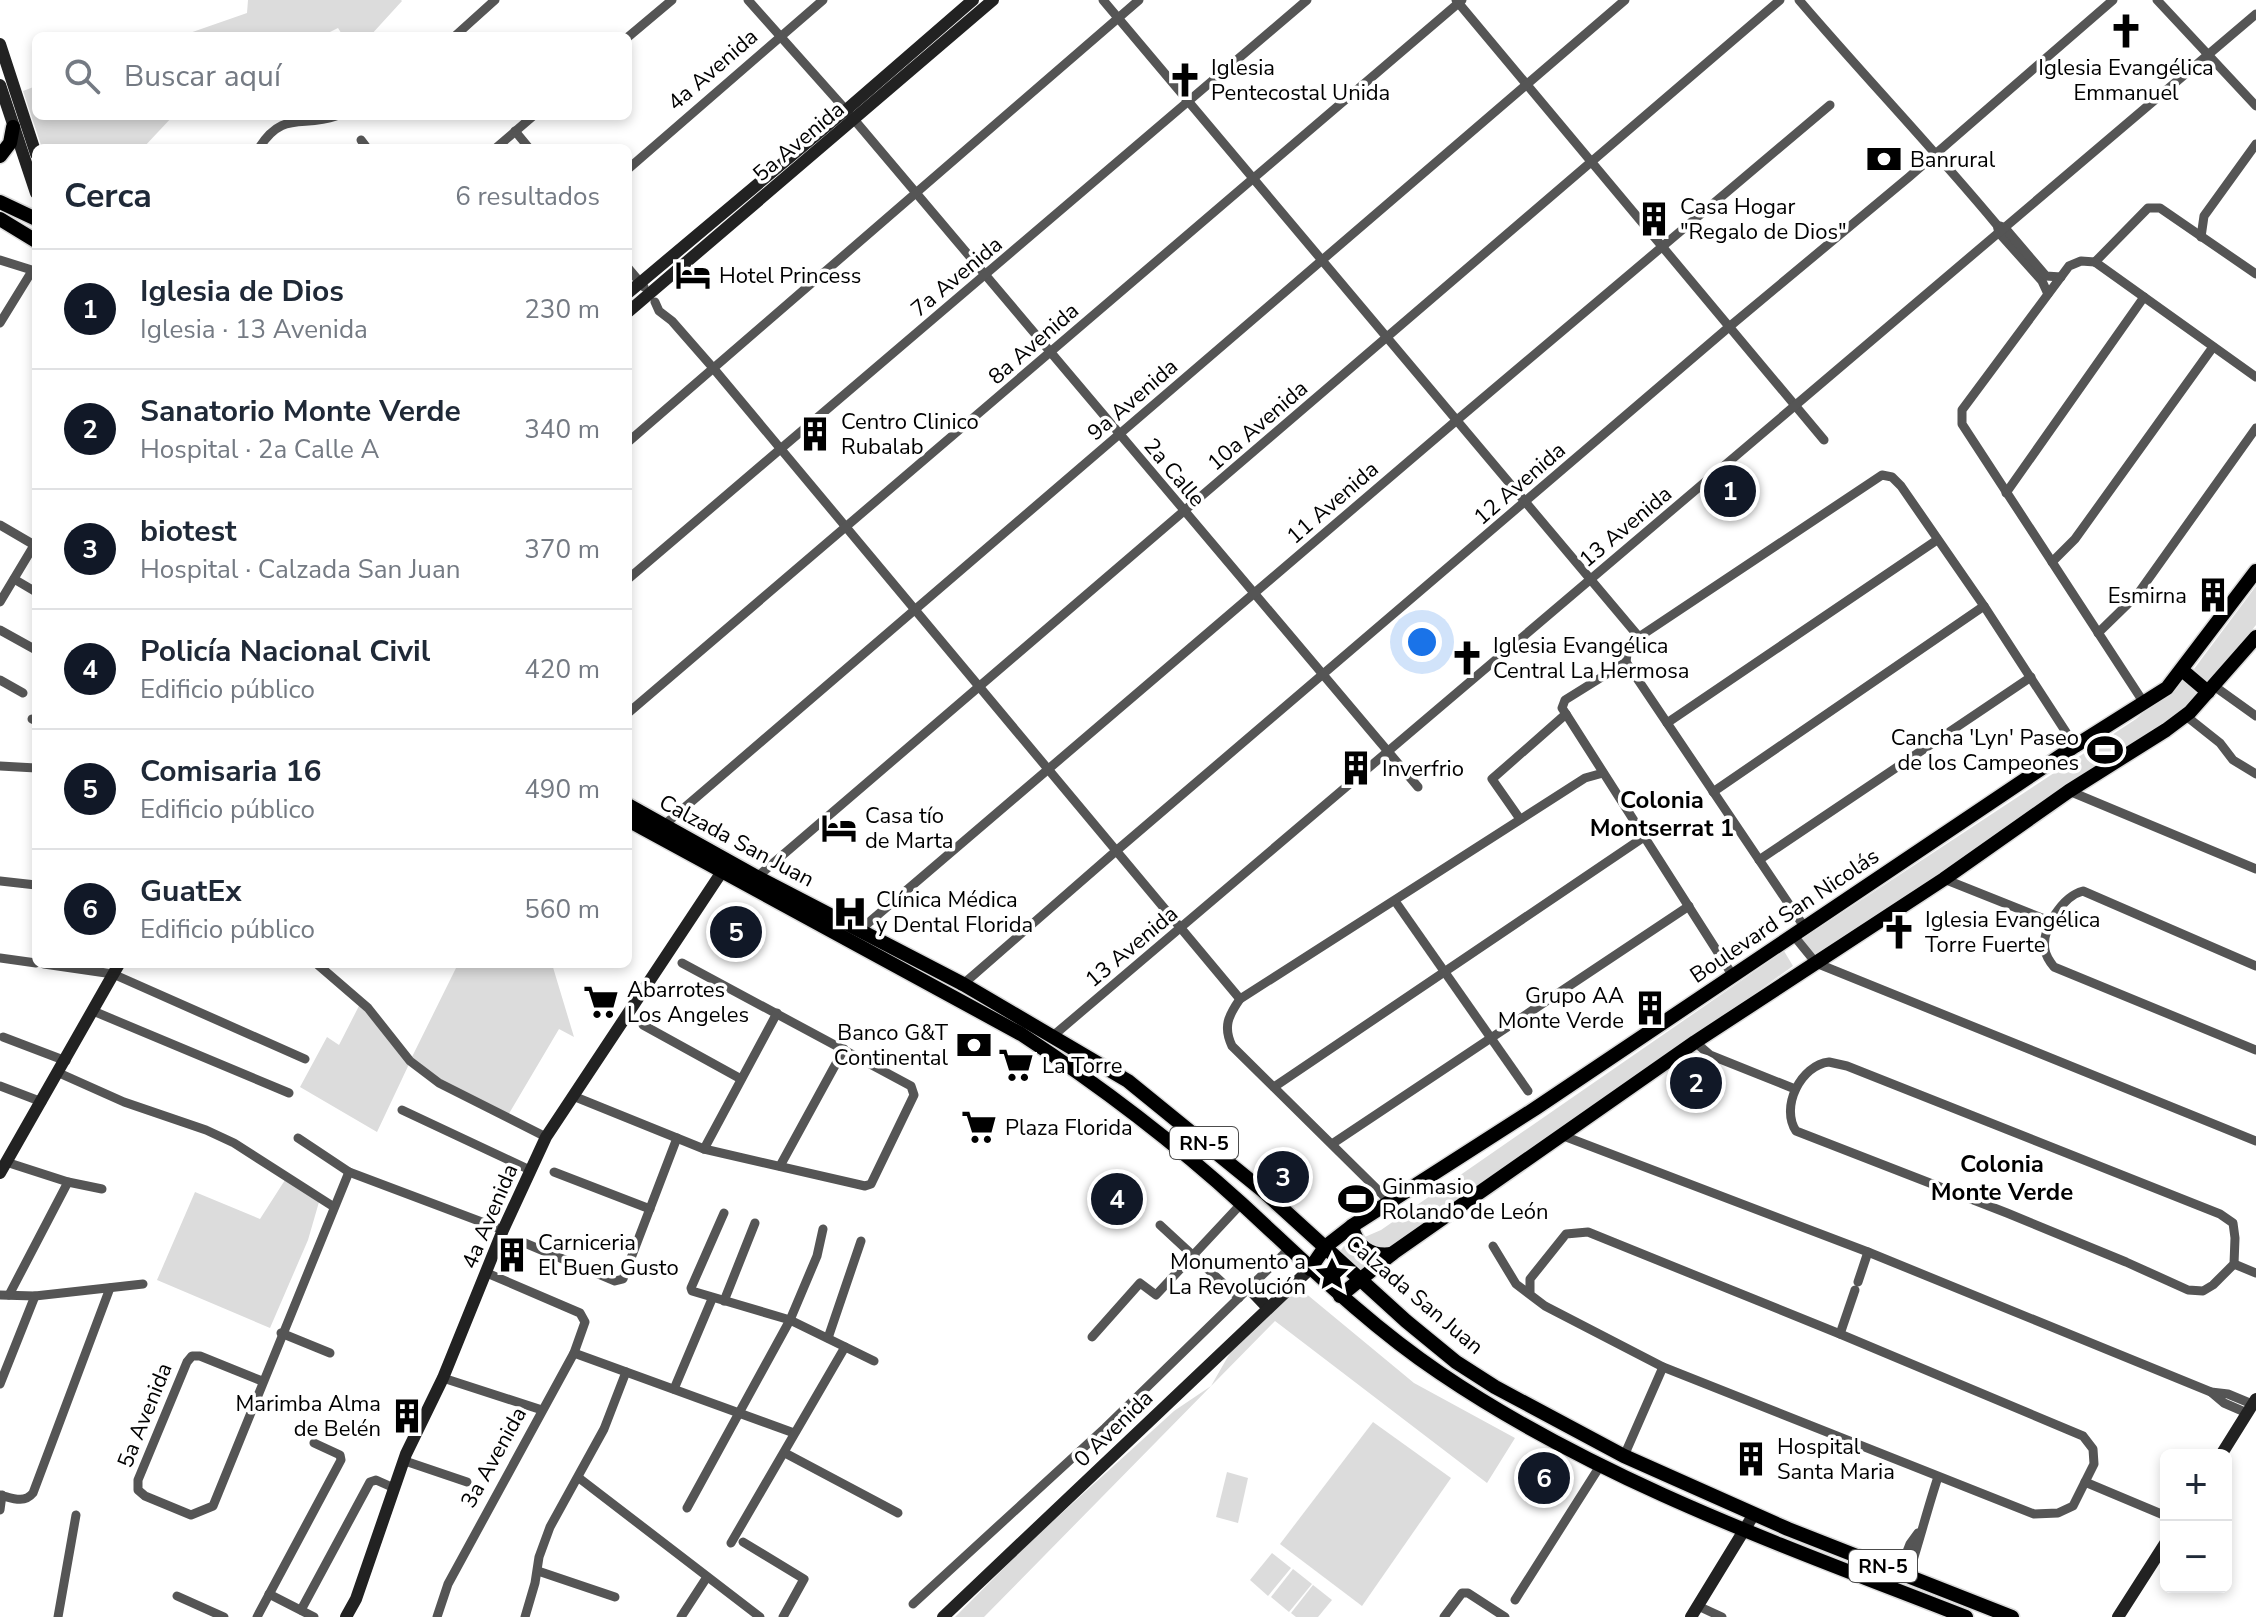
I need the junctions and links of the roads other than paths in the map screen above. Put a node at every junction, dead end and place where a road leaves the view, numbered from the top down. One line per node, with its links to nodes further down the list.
1 (495, 0): 18 (street)
2 (672, 0): 19 (street)
3 (748, 0): 20 (street, 2a Calle)
4 (823, 0): 20 (street, 4a Avenida)
5 (973, 0): 28 (street, 5a Avenida)
6 (993, 0): 28 (street, 5a Avenida)
7 (1103, 0): 17 (street)
8 (1139, 0): 17 (street)
9 (1307, 0): 25 (street, 7a Avenida)
10 (1625, 0): 23 (street, 9a Avenida)
11 (1780, 0): 40 (street, 10a Avenida)
12 (1799, 0): 38 (street)
13 (2113, 0): 38 (street, 12 Avenida)
14 (2157, 0): 22 (street)
15 (1459, 1): 23 (street); 42 (street, 8a Avenida)
16 (2256, 14): 22 (street, 13 Avenida)
17 (1118, 18): 25 (street); 44 (street)
18 (459, 32)
19 (632, 34)
20 (780, 37): 28 (street, 2a Calle); 41 (street, 4a Avenida)
21 (0, 44): 33 (street)
22 (2207, 56): 27 (street); 48 (street, 13 Avenida)
23 (1527, 84): 40 (street); 53 (street, 9a Avenida)
24 (0, 85): 31 (street)
25 (1189, 101): 42 (street); 59 (street, 7a Avenida)
26 (1830, 105): 51 (street, 11 Avenida)
27 (2256, 106)
28 (850, 115): 44 (street, 2a Calle); 61 (street, 5a Avenida); 65 (street, 5a Avenida)
29 (311, 120): 34 (street)
30 (528, 120): 32 (street)
31 (13, 127): 39 (main road); 43 (street)
32 (515, 131): 35 (street); 36 (street)
33 (33, 144)
34 (262, 144)
35 (500, 144)
36 (526, 144)
37 (2256, 144): 49 (street)
38 (1937, 153): 48 (street); 68 (street, 12 Avenida)
39 (0, 156)
40 (1591, 162): 51 (street); 69 (street, 10a Avenida)
41 (632, 166)
42 (1254, 178): 53 (street); 71 (street, 8a Avenida)
43 (32, 182)
44 (915, 193): 59 (street, 2a Calle); 72 (street)
45 (0, 202): 46 (main road)
46 (32, 217)
47 (0, 219): 50 (main road)
48 (2000, 229): 60 (street); 63 (street); 74 (street, 13 Avenida)
49 (2201, 237): 54 (street); 58 (street)
50 (32, 239)
51 (1662, 246): 68 (street); 75 (street, 11 Avenida)
52 (0, 260): 55 (street)
53 (1322, 260): 69 (street); 77 (street, 9a Avenida)
54 (2095, 262): 60 (street); 64 (street)
55 (32, 270)
56 (632, 273): 61 (street)
57 (32, 274): 67 (street)
58 (2256, 274)
59 (985, 275): 71 (street, 2a Calle); 80 (street, 7a Avenida)
60 (2061, 277): 63 (street)
61 (640, 283): 62 (street, 5a Avenida); 65 (street)
62 (632, 290)
63 (2048, 294): 81 (street)
64 (2144, 297): 70 (street); 81 (street)
65 (652, 298): 66 (street, 5a Avenida); 72 (street)
66 (632, 310)
67 (0, 323)
68 (1729, 327): 74 (street); 82 (street, 12 Avenida)
69 (1387, 337): 75 (street); 83 (street, 10a Avenida)
70 (2213, 347): 73 (street); 89 (street)
71 (1050, 352): 77 (street, 2a Calle); 85 (street, 8a Avenida)
72 (714, 369): 78 (street); 80 (street)
73 (2256, 377)
74 (1795, 405): 79 (street); 93 (street, 13 Avenida)
75 (1457, 420): 82 (street); 95 (street, 11 Avenida)
76 (2256, 428): 100 (street)
77 (1119, 434): 83 (street, 2a Calle); 98 (street, 9a Avenida)
78 (632, 439)
79 (1824, 440)
80 (781, 449): 85 (street); 91 (street, 7a Avenida)
81 (2006, 493): 89 (street)
82 (1525, 501): 93 (street); 106 (street, 12 Avenida)
83 (1184, 511): 95 (street, 2a Calle); 109 (street, 10a Avenida)
84 (0, 525): 87 (street)
85 (846, 527): 98 (street); 113 (street, 8a Avenida)
86 (1937, 540): 97 (street); 101 (street); 117 (street)
87 (32, 542)
88 (32, 549): 92 (street)
89 (2052, 562): 100 (street)
90 (2256, 571): 105 (main road, Boulevard San Nicolás)
91 (632, 576)
92 (14, 579): 94 (street); 96 (street)
93 (1591, 579): 101 (street); 119 (street, 13 Avenida)
94 (32, 590)
95 (1254, 593): 106 (street, 2a Calle); 122 (street, 11 Avenida)
96 (0, 602)
97 (1984, 606): 107 (street); 127 (street)
98 (915, 610): 109 (street); 131 (street, 9a Avenida)
99 (0, 630): 103 (street)
100 (2098, 633): 112 (street)
101 (1639, 637): 104 (street)
102 (2256, 637): 110 (main road)
103 (32, 648)
104 (1626, 662): 114 (street); 117 (street)
105 (2182, 670): 110 (main road); 112 (main road, Boulevard San Nicolás)
106 (1322, 674): 119 (street, 2a Calle); 133 (street, 12 Avenida)
107 (2031, 677): 118 (street); 134 (street)
108 (0, 680): 111 (street)
109 (979, 686): 122 (street); 139 (street, 10a Avenida)
110 (2211, 689): 115 (main road); 116 (street)
111 (23, 693)
112 (2144, 703): 118 (main road, Boulevard San Nicolás)
113 (632, 710)
114 (1566, 714): 123 (street); 129 (street)
115 (2186, 716): 124 (street); 126 (main road)
116 (2256, 716)
117 (1667, 723): 127 (street)
118 (2075, 746): 146 (main road, Boulevard San Nicolás)
119 (1388, 752): 125 (street, 2a Calle); 144 (street, 13 Avenida)
120 (0, 766): 121 (street)
121 (32, 768)
122 (1047, 769): 133 (street); 145 (street, 11 Avenida)
123 (1603, 773): 129 (street); 132 (street)
124 (2256, 774)
125 (1418, 787)
126 (2069, 791): 136 (street); 137 (main road)
127 (1713, 792): 134 (street)
128 (632, 807): 131 (main road, Calzada San Juan / RN-5)
129 (1520, 819): 141 (street)
130 (632, 822): 135 (main road, Calzada San Juan / RN-5)
131 (663, 826): 135 (main road, Calzada San Juan / RN-5)
132 (1644, 837): 142 (street); 154 (street)
133 (1116, 851): 144 (street); 156 (street, 12 Avenida)
134 (1759, 860): 146 (street)
135 (725, 866): 139 (main road, Calzada San Juan / RN-5); 178 (street, 4a Avenida)
136 (2256, 869)
137 (1944, 879): 143 (street); 150 (main road)
138 (0, 881): 140 (street)
139 (755, 883): 145 (main road, Calzada San Juan / RN-5); 157 (main road, Calzada San Juan / RN-5)
140 (32, 885)
141 (1395, 901): 154 (street); 158 (street)
142 (1689, 906): 155 (street); 164 (street)
143 (2052, 922): 151 (street); 167 (street)
144 (1180, 928): 158 (street); 162 (street, 13 Avenida)
145 (860, 930): 156 (main road, Calzada San Juan / RN-5)
146 (1799, 932): 150 (street); 155 (main road, Boulevard San Nicolás)
147 (0, 958): 148 (street)
148 (32, 962)
149 (682, 963): 160 (street)
150 (1816, 963): 165 (main road); 185 (street)
151 (2256, 966)
152 (322, 968): 182 (street)
153 (116, 969): 159 (street); 168 (street)
154 (1444, 972): 164 (street); 174 (street)
155 (1733, 976): 195 (main road, Boulevard San Nicolás)
156 (963, 984): 157 (street, 12 Avenida); 162 (main road, Calzada San Juan / RN-5)
157 (955, 998): 169 (main road, Calzada San Juan / RN-5)
158 (1240, 999): 174 (street)
159 (93, 1011): 170 (street); 177 (street)
160 (777, 1013): 166 (street); 171 (street)
161 (643, 1025): 171 (street)
162 (1054, 1035): 172 (main road, Calzada San Juan / RN-5)
163 (3, 1037): 170 (street)
164 (1490, 1039): 176 (street); 186 (street)
165 (1695, 1042): 175 (street); 181 (main road)
166 (844, 1049): 188 (street); 188 (street)
167 (2256, 1050)
168 (305, 1059)
169 (1066, 1065): 172 (main road); 196 (main road, Calzada San Juan / RN-5)
170 (62, 1067): 179 (street); 197 (street)
171 (741, 1079): 187 (street)
172 (1128, 1081): 208 (main road, Calzada San Juan / RN-5)
173 (0, 1086): 179 (street)
174 (1274, 1087): 186 (street)
175 (1795, 1089): 213 (street); 213 (street)
176 (1528, 1091)
177 (289, 1093)
178 (573, 1096): 182 (street, 4a Avenida); 184 (street)
179 (42, 1102): 189 (street)
180 (402, 1110): 190 (street)
181 (1561, 1135): 210 (street); 211 (main road)
182 (546, 1137): 190 (street, 4a Avenida)
183 (298, 1138): 191 (street)
184 (677, 1138): 187 (street); 198 (street)
185 (2256, 1141)
186 (1332, 1144): 195 (street)
187 (704, 1149): 188 (street)
188 (780, 1166)
189 (3, 1168): 193 (street)
190 (530, 1170): 204 (street, 4a Avenida)
191 (349, 1172): 197 (street); 204 (street)
192 (554, 1172): 198 (street)
193 (68, 1182): 194 (street); 222 (street)
194 (102, 1189)
195 (1390, 1202): 202 (main road, Boulevard San Nicolás)
196 (1241, 1204): 209 (main road, Calzada San Juan / RN-5); 212 (street)
197 (334, 1207): 229 (street)
198 (650, 1209): 205 (street)
199 (724, 1213): 225 (street)
200 (755, 1223): 226 (street)
201 (1160, 1225): 212 (street)
202 (1352, 1226): 208 (main road, Boulevard San Nicolás); 211 (main road)
203 (823, 1229): 228 (street)
204 (503, 1230): 215 (street, 4a Avenida)
205 (520, 1241)
206 (861, 1241): 232 (street)
207 (1493, 1246): 221 (street)
208 (1325, 1247): 214 (main road, Boulevard San Nicolás); 217 (main road, Calzada San Juan / RN-5)
209 (1289, 1249): 214 (main road, Calzada San Juan / RN-5); 220 (street)
210 (1868, 1252): 230 (street); 243 (street)
211 (1393, 1253): 217 (main road)
212 (1192, 1257): 220 (street); 231 (street)
213 (2234, 1264): 216 (street)
214 (1310, 1269): 224 (main road, Calzada San Juan / RN-5); 227 (street, 0 Avenida)
215 (487, 1273): 235 (street, 3a Avenida); 239 (street, 4a Avenida)
216 (2256, 1273)
217 (1358, 1280): 224 (main road); 250 (main road, Calzada San Juan / RN-5)
218 (143, 1284): 219 (street)
219 (110, 1288): 223 (street); 258 (street)
220 (1244, 1293): 227 (street); 276 (street)
221 (1530, 1293): 230 (street); 237 (street)
222 (5, 1295): 223 (street)
223 (35, 1296): 241 (street)
224 (1340, 1296): 252 (main road, Calzada San Juan / RN-5)
225 (712, 1299): 226 (street); 242 (street)
226 (724, 1301): 228 (street)
227 (1268, 1308): 289 (street, 0 Avenida)
228 (790, 1320): 232 (street); 245 (street)
229 (281, 1333): 234 (street); 240 (street)
230 (1840, 1334): 256 (street)
231 (1092, 1337)
232 (828, 1338): 233 (street)
233 (845, 1347): 236 (street); 246 (street)
234 (330, 1353)
235 (574, 1353): 238 (street); 244 (street, 3a Avenida)
236 (874, 1361)
237 (1663, 1367): 250 (street); 253 (street)
238 (626, 1372): 242 (street); 254 (street)
239 (443, 1378): 244 (street); 251 (street, 4a Avenida)
240 (262, 1381): 240 (street, 5a Avenida)
241 (0, 1384)
242 (674, 1389): 245 (street)
243 (2252, 1405): 248 (street)
244 (542, 1410): 285 (street, 3a Avenida)
245 (740, 1413): 246 (street); 259 (street)
246 (794, 1433): 249 (street)
247 (314, 1443): 272 (street)
248 (2225, 1449)
249 (785, 1453): 261 (street); 267 (street)
250 (1624, 1456): 263 (main road, Calzada San Juan / RN-5)
251 (405, 1461): 255 (street); 257 (street, 4a Avenida)
252 (1600, 1466): 265 (main road, Calzada San Juan / RN-5); 275 (street)
253 (1938, 1477): 256 (street); 270 (street)
254 (579, 1478): 269 (street); 271 (street)
255 (467, 1482)
256 (2085, 1482): 262 (street)
257 (394, 1488): 277 (street); 284 (street, 4a Avenida)
258 (1, 1495): 260 (street)
259 (687, 1508)
260 (0, 1510)
261 (898, 1513)
262 (2160, 1513)
263 (1754, 1514): 265 (street); 270 (main road, Calzada San Juan / RN-5)
264 (76, 1515): 280 (street)
265 (1745, 1530): 278 (street); 293 (main road, Calzada San Juan / RN-5)
266 (743, 1542): 288 (street)
267 (731, 1543)
268 (2160, 1551): 295 (street)
269 (538, 1571): 274 (street); 286 (street)
270 (1904, 1574): 294 (main road, Calzada San Juan / RN-5)
271 (707, 1577): 279 (street); 287 (street)
272 (269, 1594): 277 (street); 282 (street)
273 (177, 1596): 281 (street)
274 (615, 1597)
275 (1515, 1600)
276 (913, 1604)
277 (301, 1610): 283 (street)
278 (1695, 1612): 292 (street)
279 (755, 1615)
280 (58, 1617)
281 (224, 1617)
282 (257, 1617)
283 (314, 1617)
284 (346, 1617)
285 (437, 1617)
286 (525, 1617)
287 (681, 1617)
288 (783, 1617)
289 (943, 1617)
290 (1444, 1617): 291 (street)
291 (1505, 1617)
292 (1722, 1617)
293 (1966, 1617)
294 (2012, 1617)
295 (2118, 1617)

